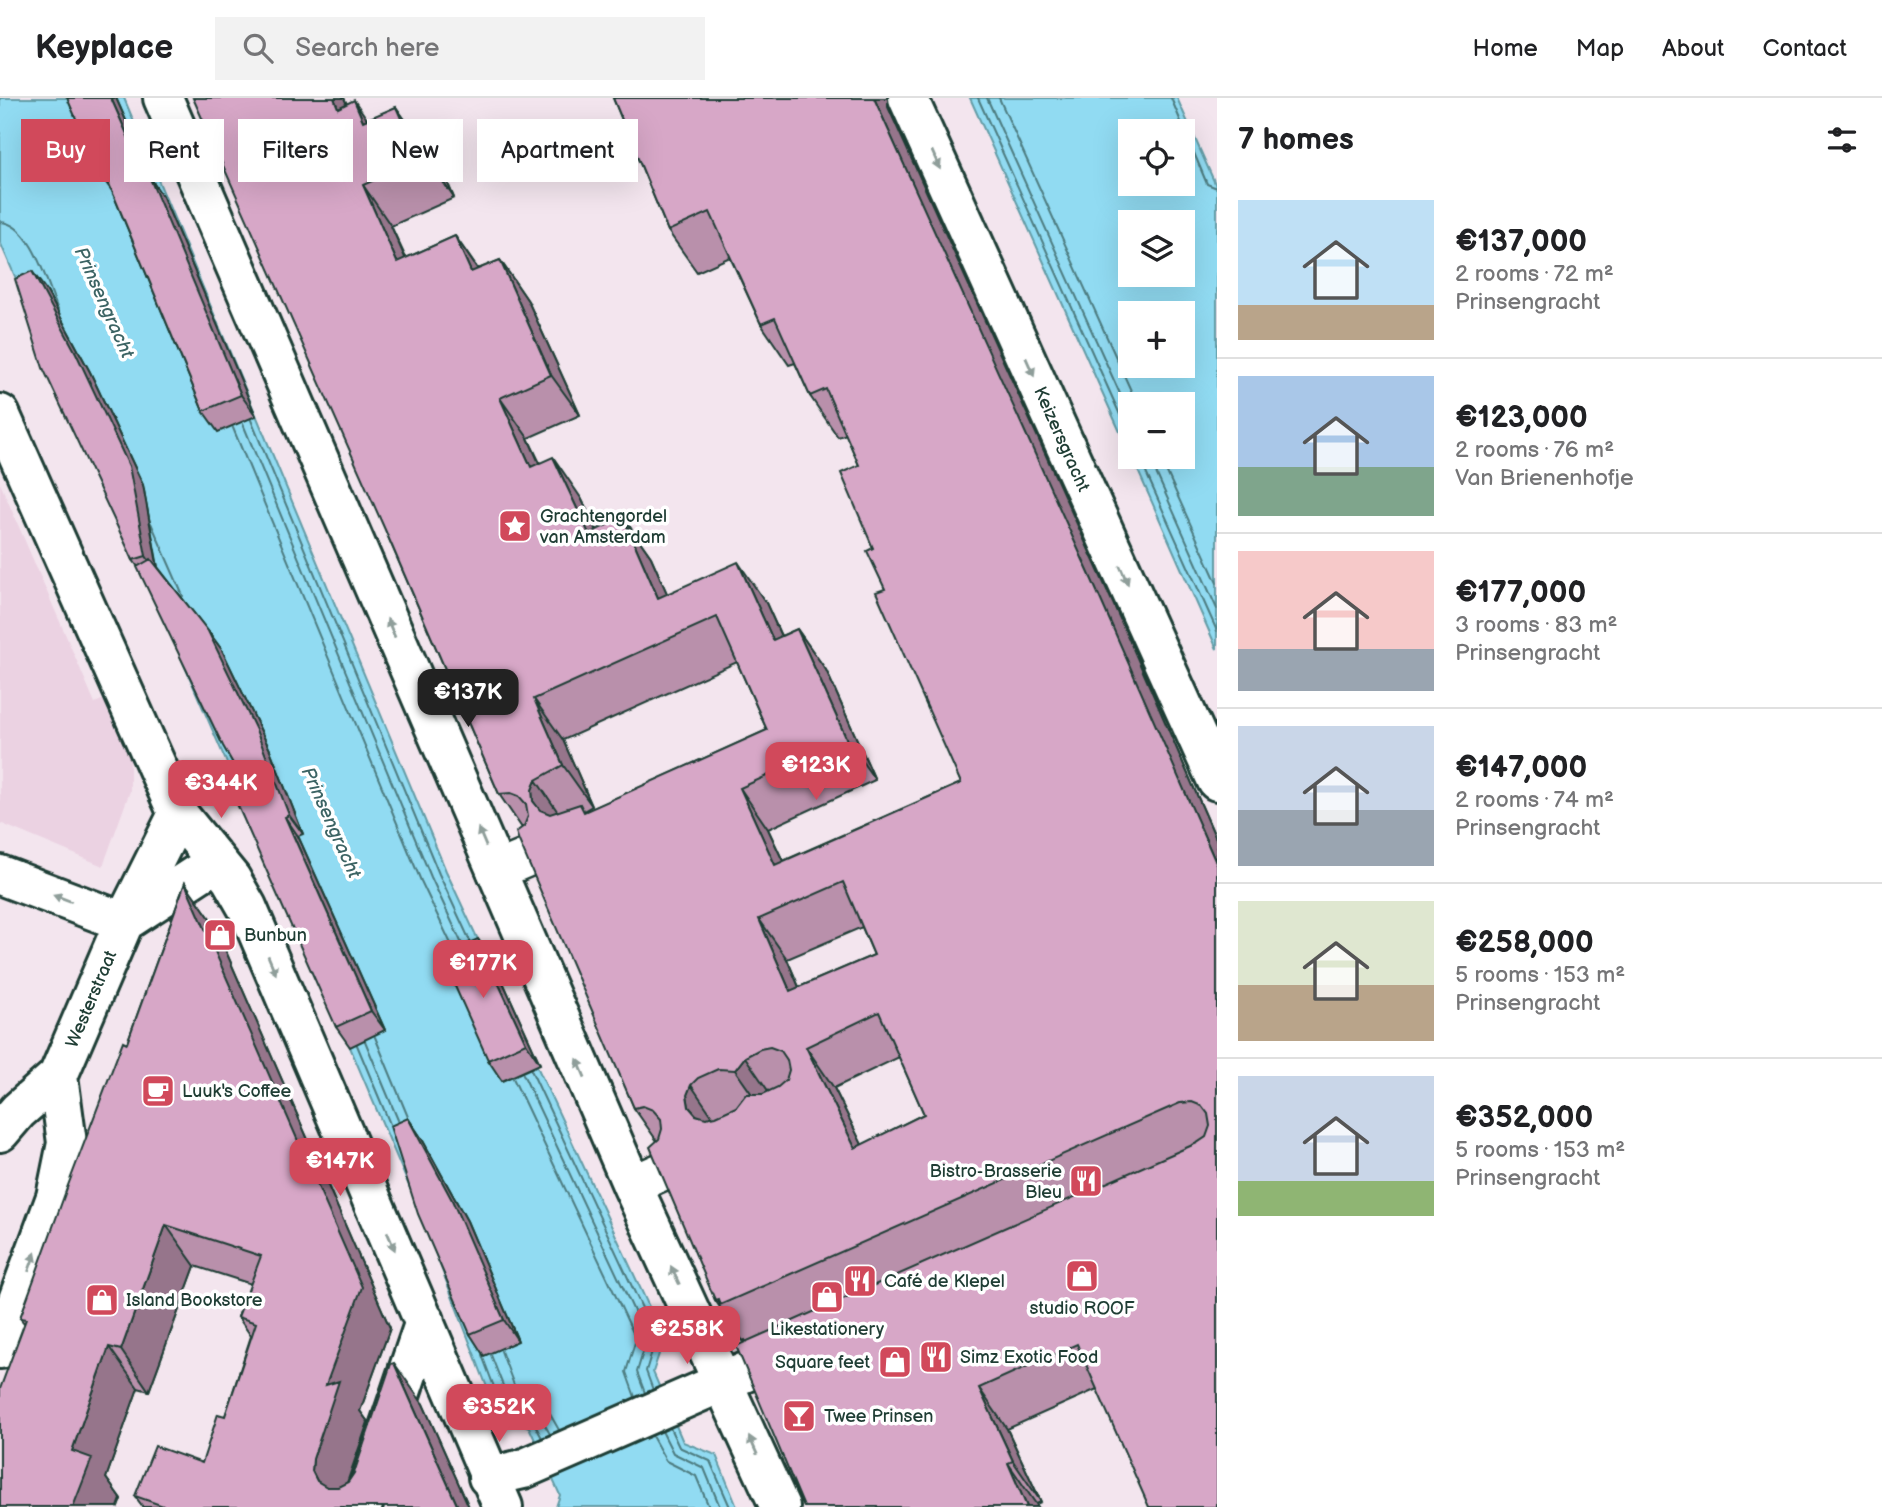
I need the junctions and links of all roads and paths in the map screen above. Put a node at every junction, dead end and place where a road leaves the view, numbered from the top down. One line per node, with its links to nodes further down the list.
1 (163, 98): 8 (street, one-way to 1)
2 (908, 98): 4 (street, Keizersgracht, one-way to 4)
3 (0, 414): 5 (street)
4 (1217, 781)
5 (178, 814): 7 (street); 10 (street, Westerstraat)
6 (536, 854): 8 (street)
7 (216, 862): 10 (street); 15 (street, one-way to 15)
8 (496, 871): 14 (street, one-way to 8)
9 (0, 875): 10 (street, one-way to 9)
10 (124, 922): 11 (street, Westerstraat)
11 (58, 1076): 12 (street, Westerstraat); 16 (street, one-way to 11)
12 (0, 1132)
13 (670, 1168): 14 (street)
14 (632, 1185): 18 (street, one-way to 14)
15 (425, 1321): 19 (street); 20 (street)
16 (0, 1349)
17 (775, 1359): 18 (street)
18 (725, 1381): 19 (street); 21 (street, one-way to 18)
19 (505, 1485)
20 (362, 1507)
21 (780, 1507)

